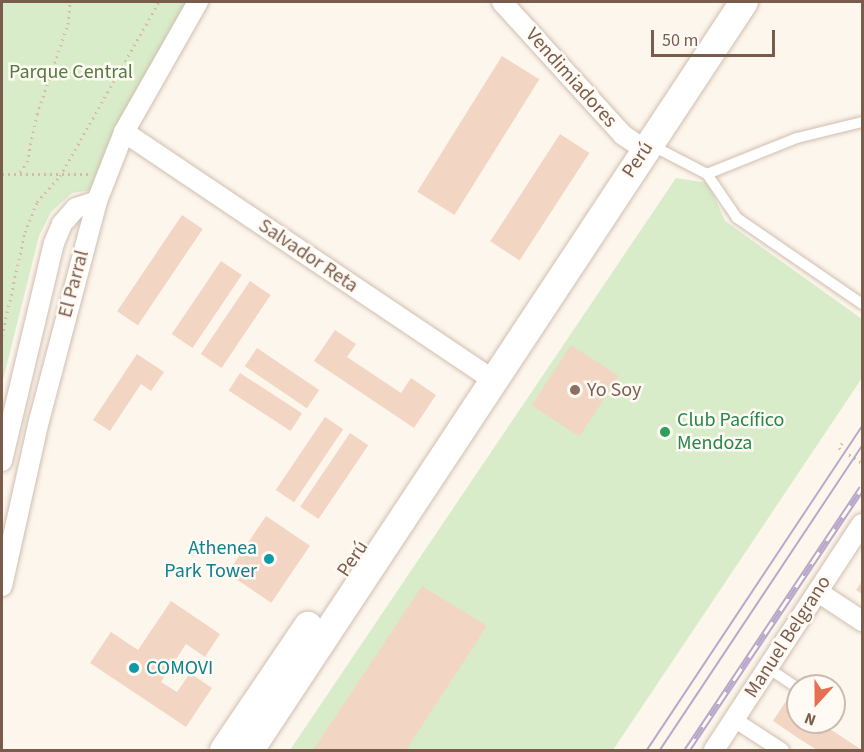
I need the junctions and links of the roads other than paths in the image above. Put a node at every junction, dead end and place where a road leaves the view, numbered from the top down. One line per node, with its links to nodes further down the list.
1 (198, 2): 5 (street, El Parral)
2 (502, 2): 6 (street, Vendimiadores)
3 (744, 2): 6 (main road, Perú)
4 (862, 122): 7 (lane)
5 (124, 132): 8 (street, El Parral); 10 (street, Salvador Reta)
6 (646, 146): 7 (lane); 10 (main road, Perú)
7 (707, 174): 9 (lane)
8 (97, 201): 11 (street); 13 (street, El Parral)
9 (862, 304)
10 (492, 379): 19 (main road, Perú); 20 (main road, Perú)
11 (2, 461)
12 (862, 524): 14 (street, Manuel Belgrano)
13 (2, 586)
14 (818, 592): 15 (street); 16 (street, Manuel Belgrano)
15 (862, 621)
16 (768, 668): 17 (lane); 18 (street, Manuel Belgrano)
17 (786, 680)
18 (735, 720): 21 (street, Manuel Belgrano); 22 (street)
19 (224, 750)
20 (250, 750)
21 (714, 750)
22 (781, 750)

